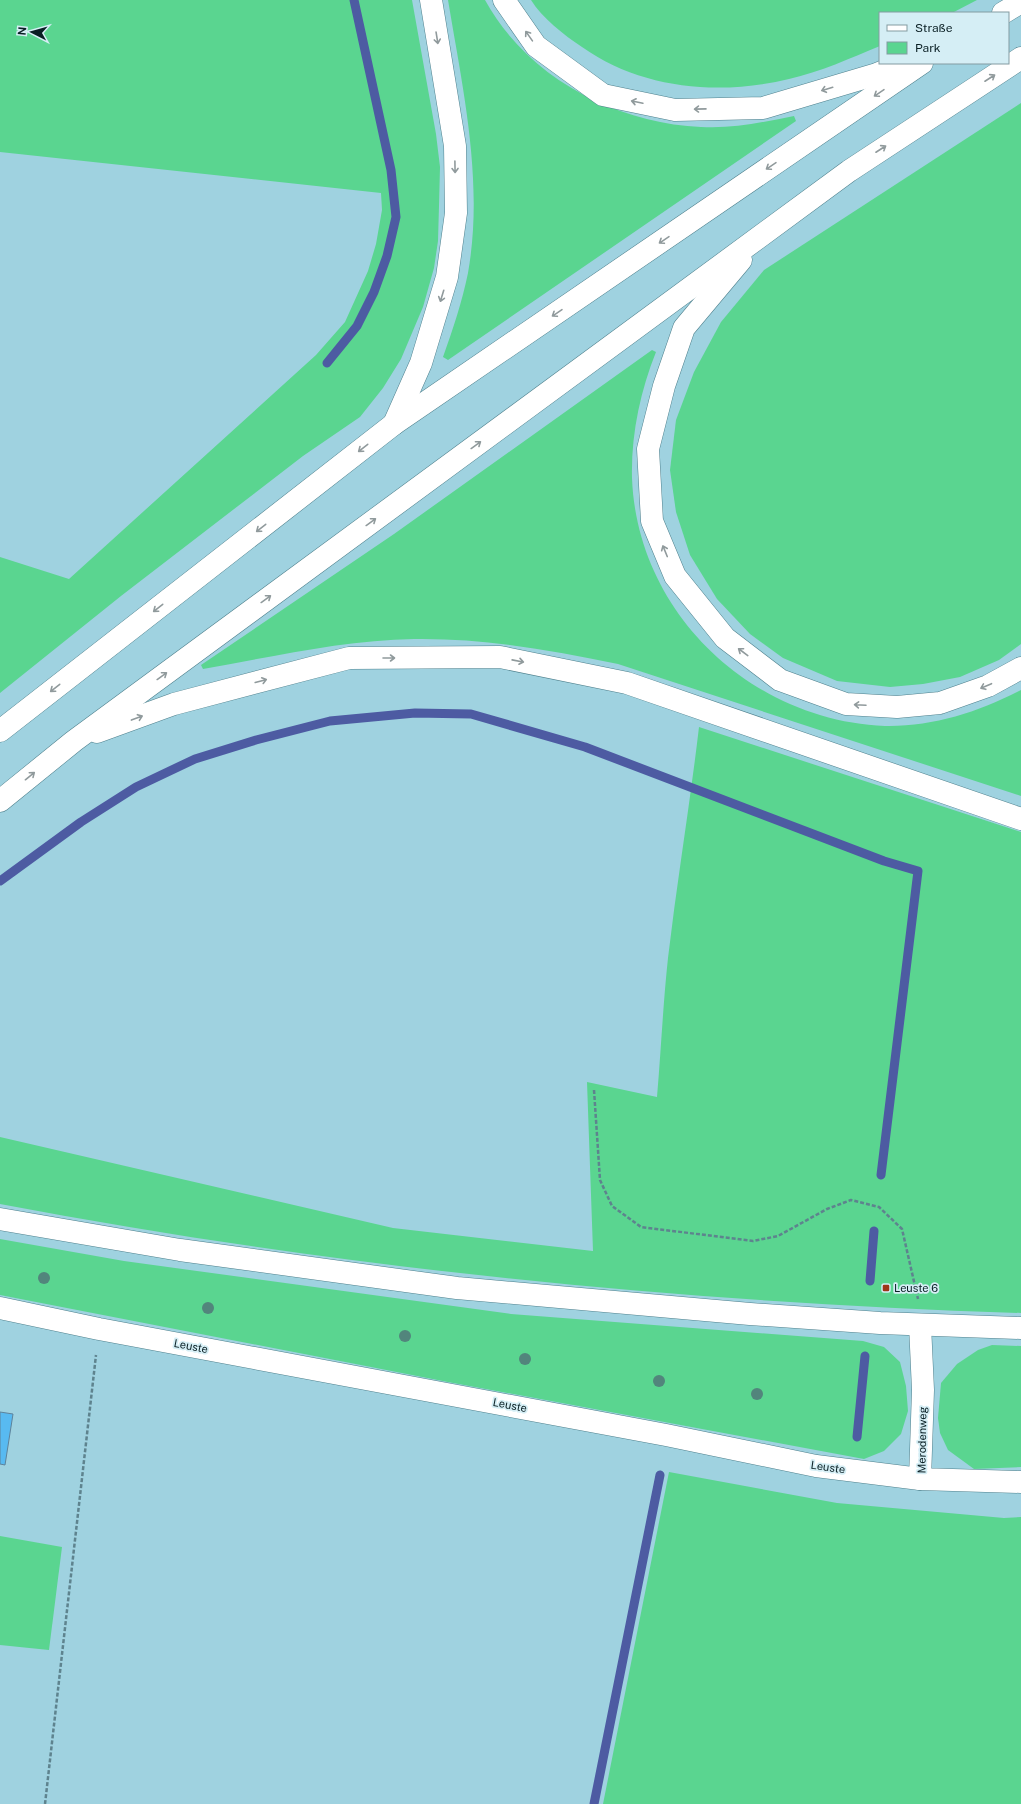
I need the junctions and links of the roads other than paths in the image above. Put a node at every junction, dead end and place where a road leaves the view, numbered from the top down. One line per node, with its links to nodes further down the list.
1 (431, 0): 9 (main road, one-way to 9)
2 (504, 0): 6 (main road, one-way to 2)
3 (1021, 2): 4 (main road)
4 (1005, 12)
5 (1021, 58): 8 (main road, one-way to 5)
6 (902, 64)
7 (921, 64): 9 (main road, one-way to 9)
8 (849, 171): 10 (main road, one-way to 8); 12 (main road, one-way to 8)
9 (394, 424): 11 (main road, one-way to 11)
10 (1021, 668)
11 (0, 731)
12 (74, 740): 13 (main road, one-way to 12); 14 (main road, one-way to 14)
13 (0, 801)
14 (1021, 819)
15 (0, 1219): 17 (main road)
16 (0, 1308): 19 (main road, Leuste)
17 (920, 1325): 18 (main road); 19 (main road, Merodenweg)
18 (1021, 1328)
19 (920, 1479): 20 (main road, Merodenweg)
20 (1021, 1482)

